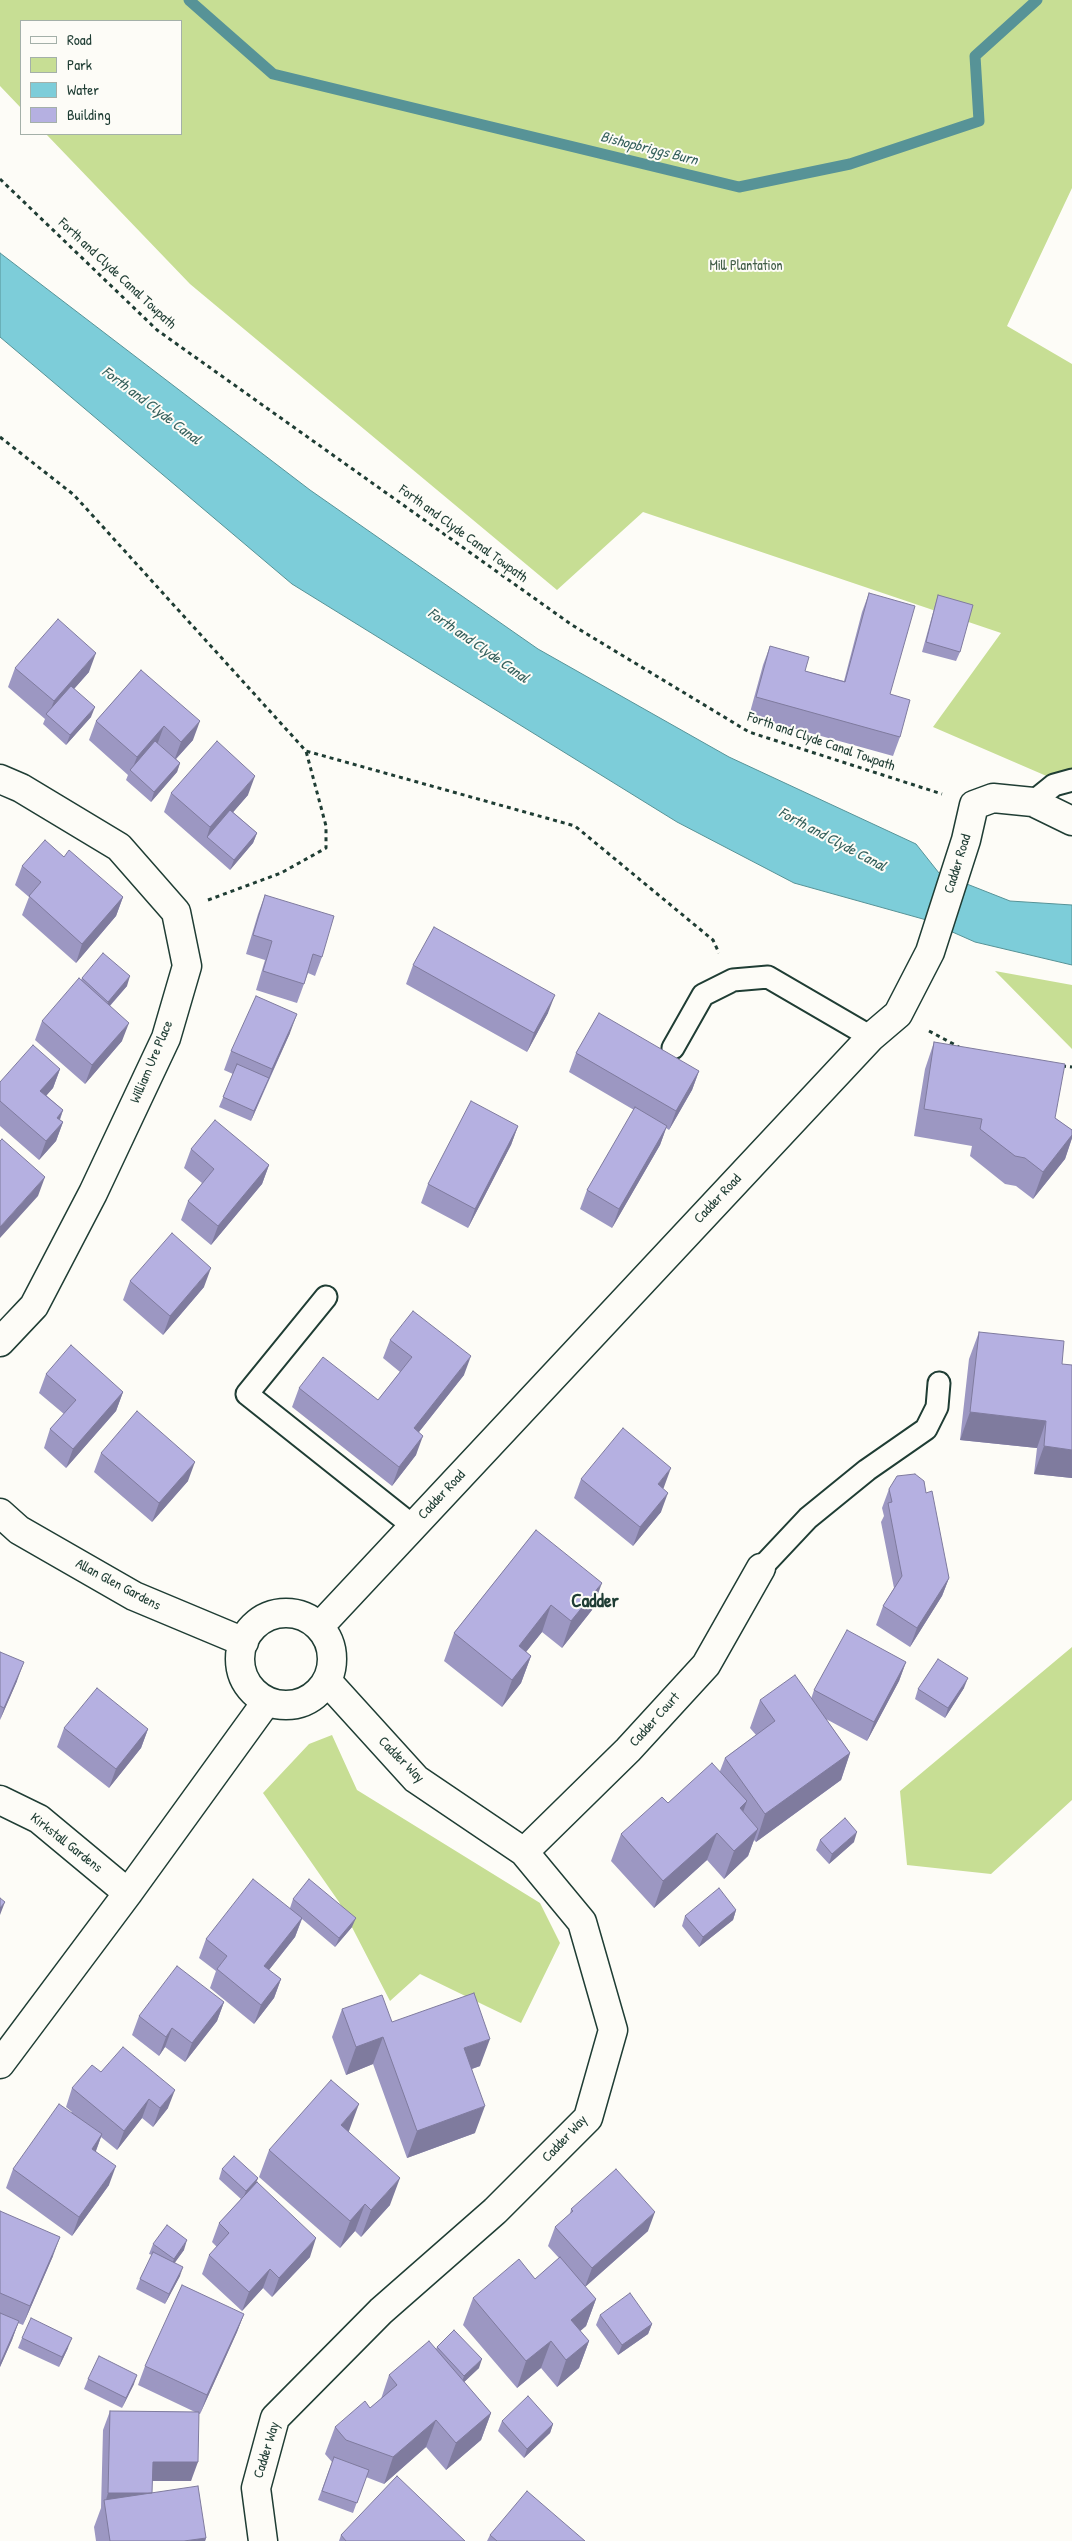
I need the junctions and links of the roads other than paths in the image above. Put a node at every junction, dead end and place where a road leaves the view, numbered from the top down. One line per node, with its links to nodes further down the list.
1 (0, 779): 8 (street, William Ure Place)
2 (1072, 780): 3 (lane)
3 (1033, 802): 4 (street); 5 (street, Cadder Road)
4 (1072, 820)
5 (871, 1037): 6 (lane); 11 (street, Cadder Road)
6 (673, 1048)
7 (326, 1297): 11 (lane)
8 (0, 1342)
9 (939, 1383): 12 (lane)
10 (0, 1513): 14 (street, Allan Glen Gardens)
11 (412, 1526): 13 (street, Cadder Road)
12 (761, 1568): 18 (street, Cadder Court)
13 (318, 1627): 14 (street); 15 (street)
14 (244, 1642): 16 (street)
15 (327, 1681): 16 (street); 18 (street, Cadder Way)
16 (267, 1701): 19 (street)
17 (0, 1800): 19 (street, Kirkstall Gardens)
18 (524, 1852): 21 (street, Cadder Way)
19 (128, 1893): 20 (street)
20 (0, 2064)
21 (263, 2541)

